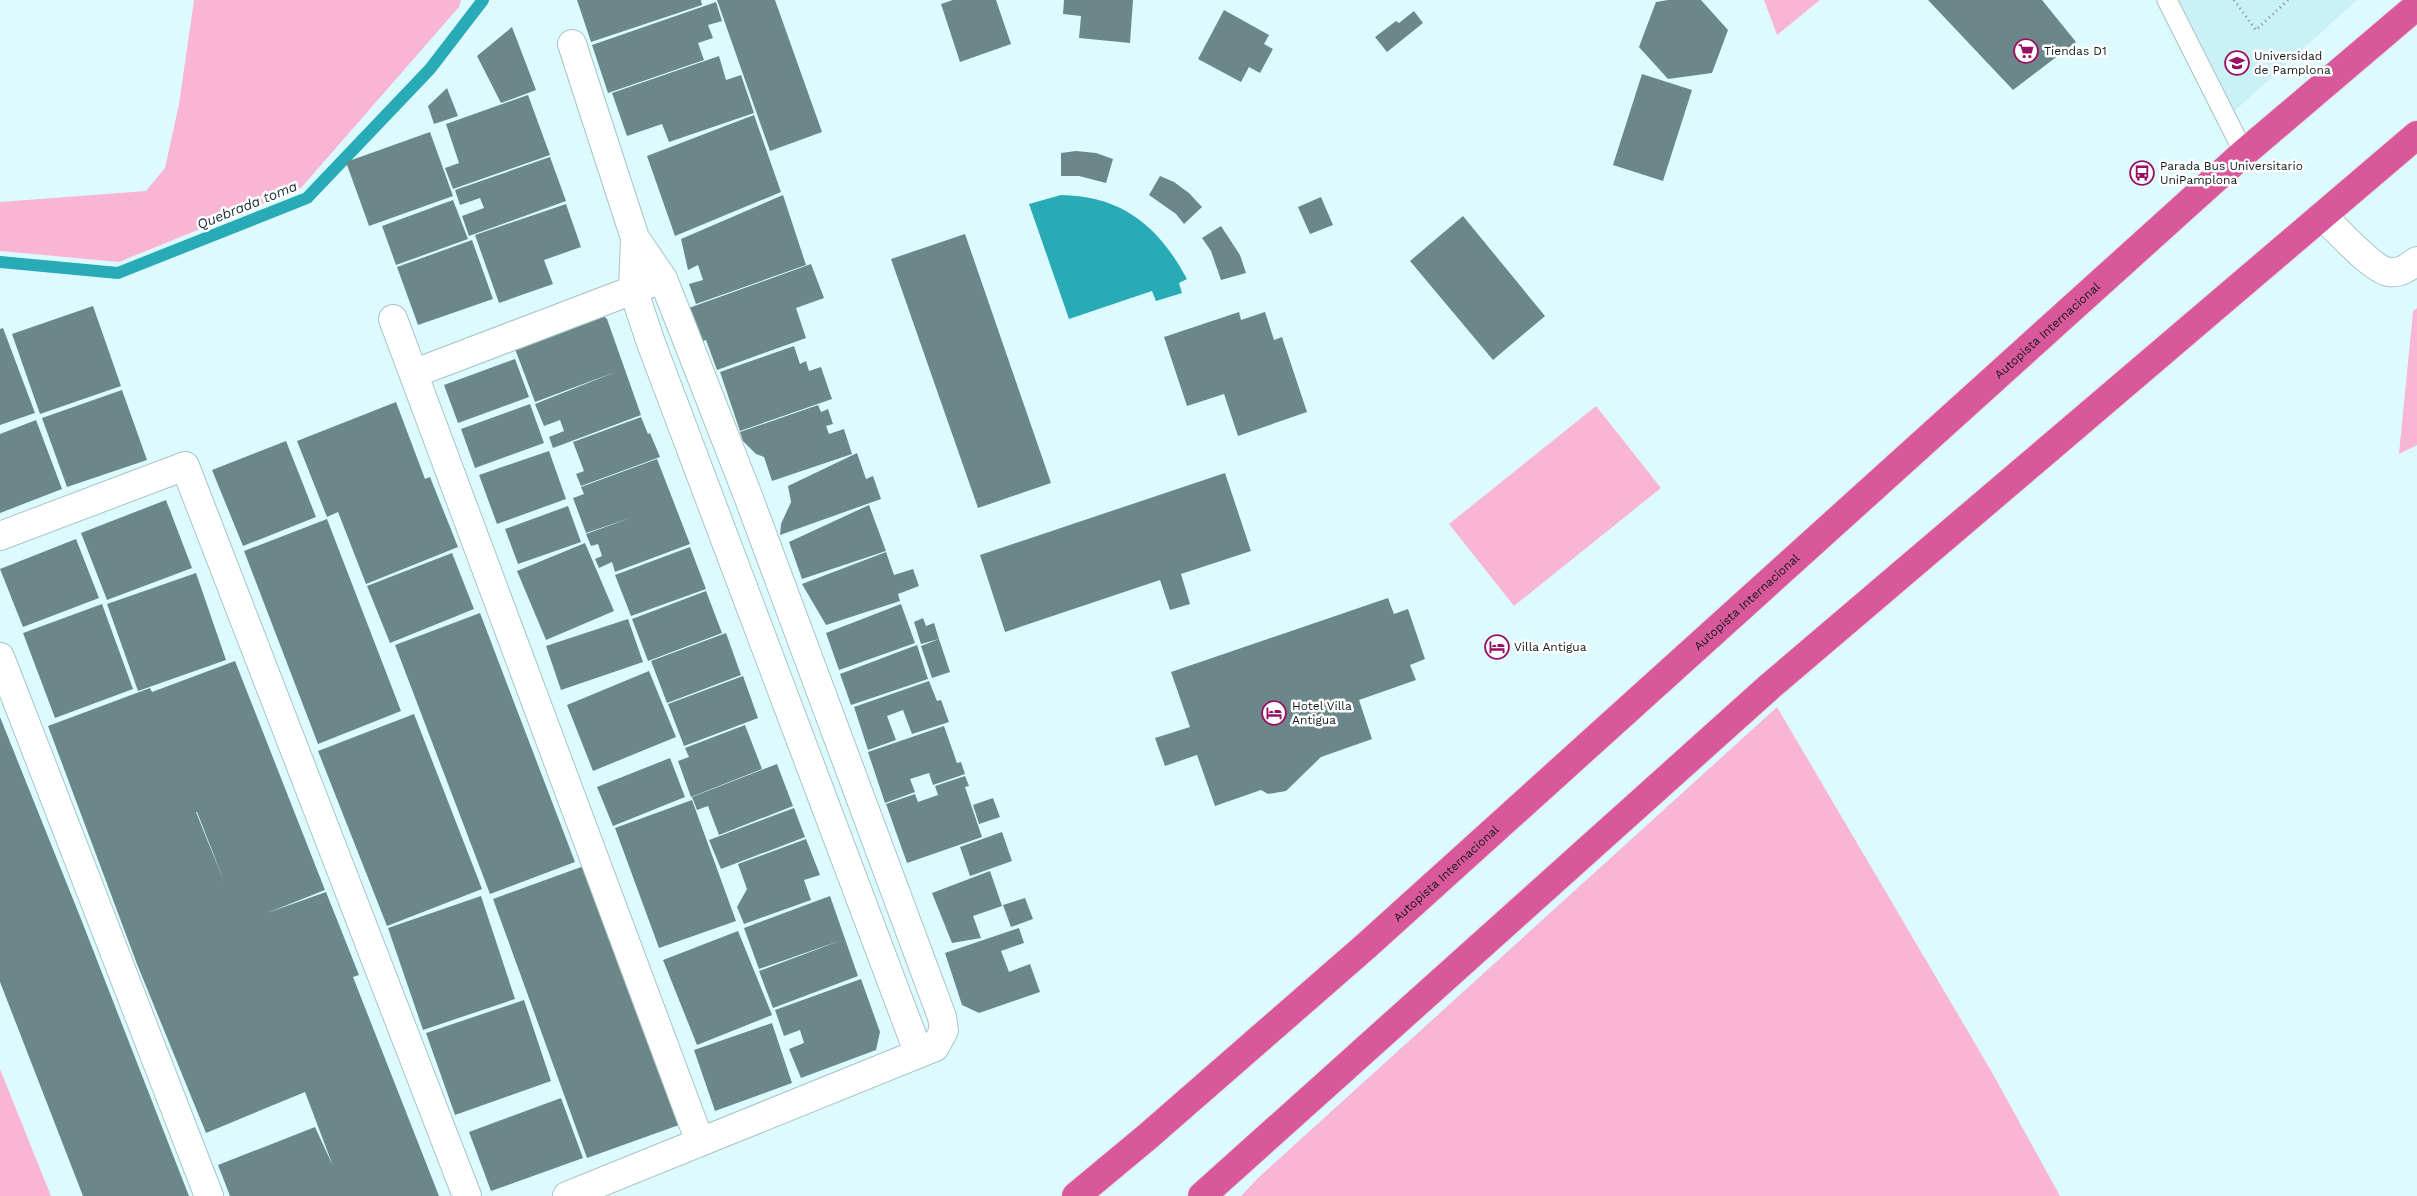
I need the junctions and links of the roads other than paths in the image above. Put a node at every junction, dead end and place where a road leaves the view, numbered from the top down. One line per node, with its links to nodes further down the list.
1 (2167, 0): 5 (lane)
2 (2417, 6): 5 (highway, Autopista Internacional)
3 (572, 44): 7 (street)
4 (2417, 135): 6 (highway)
5 (2244, 153): 20 (highway, Autopista Internacional)
6 (2323, 216): 8 (street); 21 (highway)
7 (634, 238): 9 (street); 10 (street)
8 (2417, 261)
9 (663, 279): 10 (street); 15 (street)
10 (633, 289): 12 (street); 15 (street)
11 (393, 319): 12 (street)
12 (415, 373): 16 (street)
13 (0, 536): 18 (street)
14 (0, 657): 17 (street)
15 (919, 1054): 16 (street)
16 (700, 1142): 19 (street)
17 (209, 1196)
18 (467, 1196)
19 (567, 1196)
20 (1076, 1196)
21 (1202, 1196)

